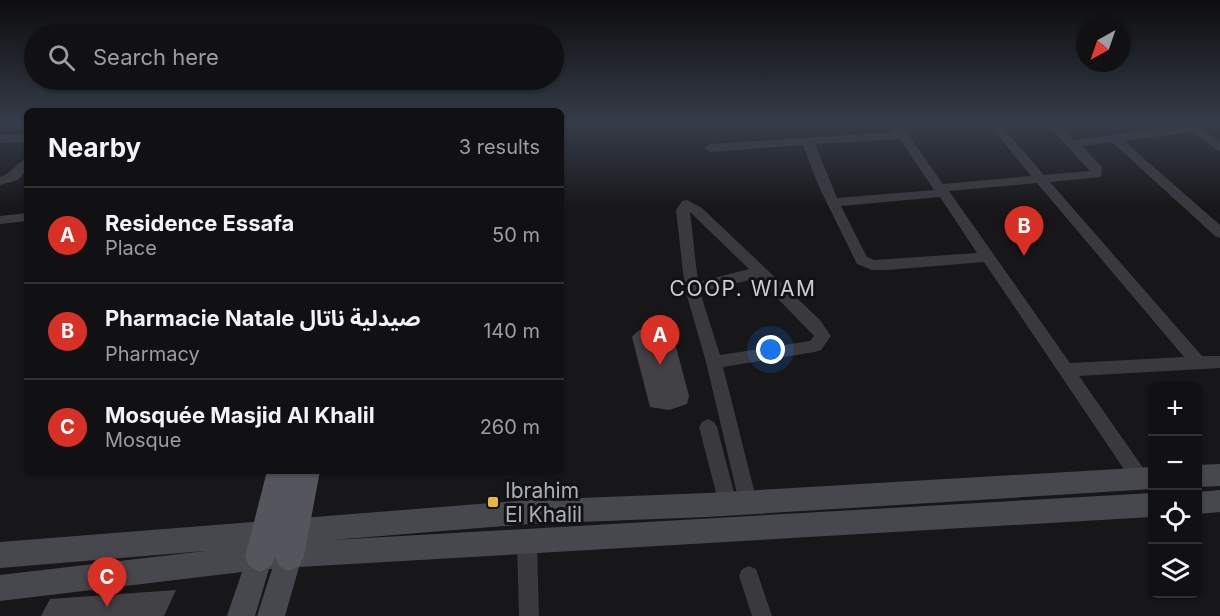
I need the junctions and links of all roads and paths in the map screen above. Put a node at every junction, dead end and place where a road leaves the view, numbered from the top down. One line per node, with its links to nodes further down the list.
1 (812, 152): 10 (street)
2 (915, 152): 9 (street)
3 (1018, 152): 7 (street)
4 (1080, 152): 7 (street)
5 (1129, 152): 13 (street)
6 (24, 166): 8 (street)
7 (1042, 180): 9 (street); 19 (street)
8 (0, 181)
9 (941, 190): 10 (street); 14 (street)
10 (833, 202): 14 (street)
11 (24, 217): 12 (street)
12 (0, 220)
13 (1220, 233)
14 (987, 257): 20 (street)
15 (760, 272): 16 (street); 16 (street); 18 (street)
16 (692, 289): 18 (street)
17 (1220, 362): 19 (street)
18 (714, 363): 29 (street)
19 (1198, 363): 20 (street)
20 (1066, 370): 26 (street)
21 (708, 427): 29 (street)
22 (281, 474): 32 (main road)
23 (305, 474): 32 (main road)
24 (1220, 475): 25 (main road)
25 (1202, 476)
26 (1146, 478): 29 (main road)
27 (1220, 501): 28 (main road)
28 (1202, 502)
29 (738, 503): 32 (main road)
30 (1148, 505): 31 (main road)
31 (527, 543): 32 (main road); 38 (street)
32 (278, 544): 33 (main road); 35 (main road); 36 (main road); 37 (main road)
33 (0, 555)
34 (750, 576): 39 (street)
35 (0, 588)
36 (242, 616)
37 (272, 616)
38 (529, 616)
39 (762, 616)

